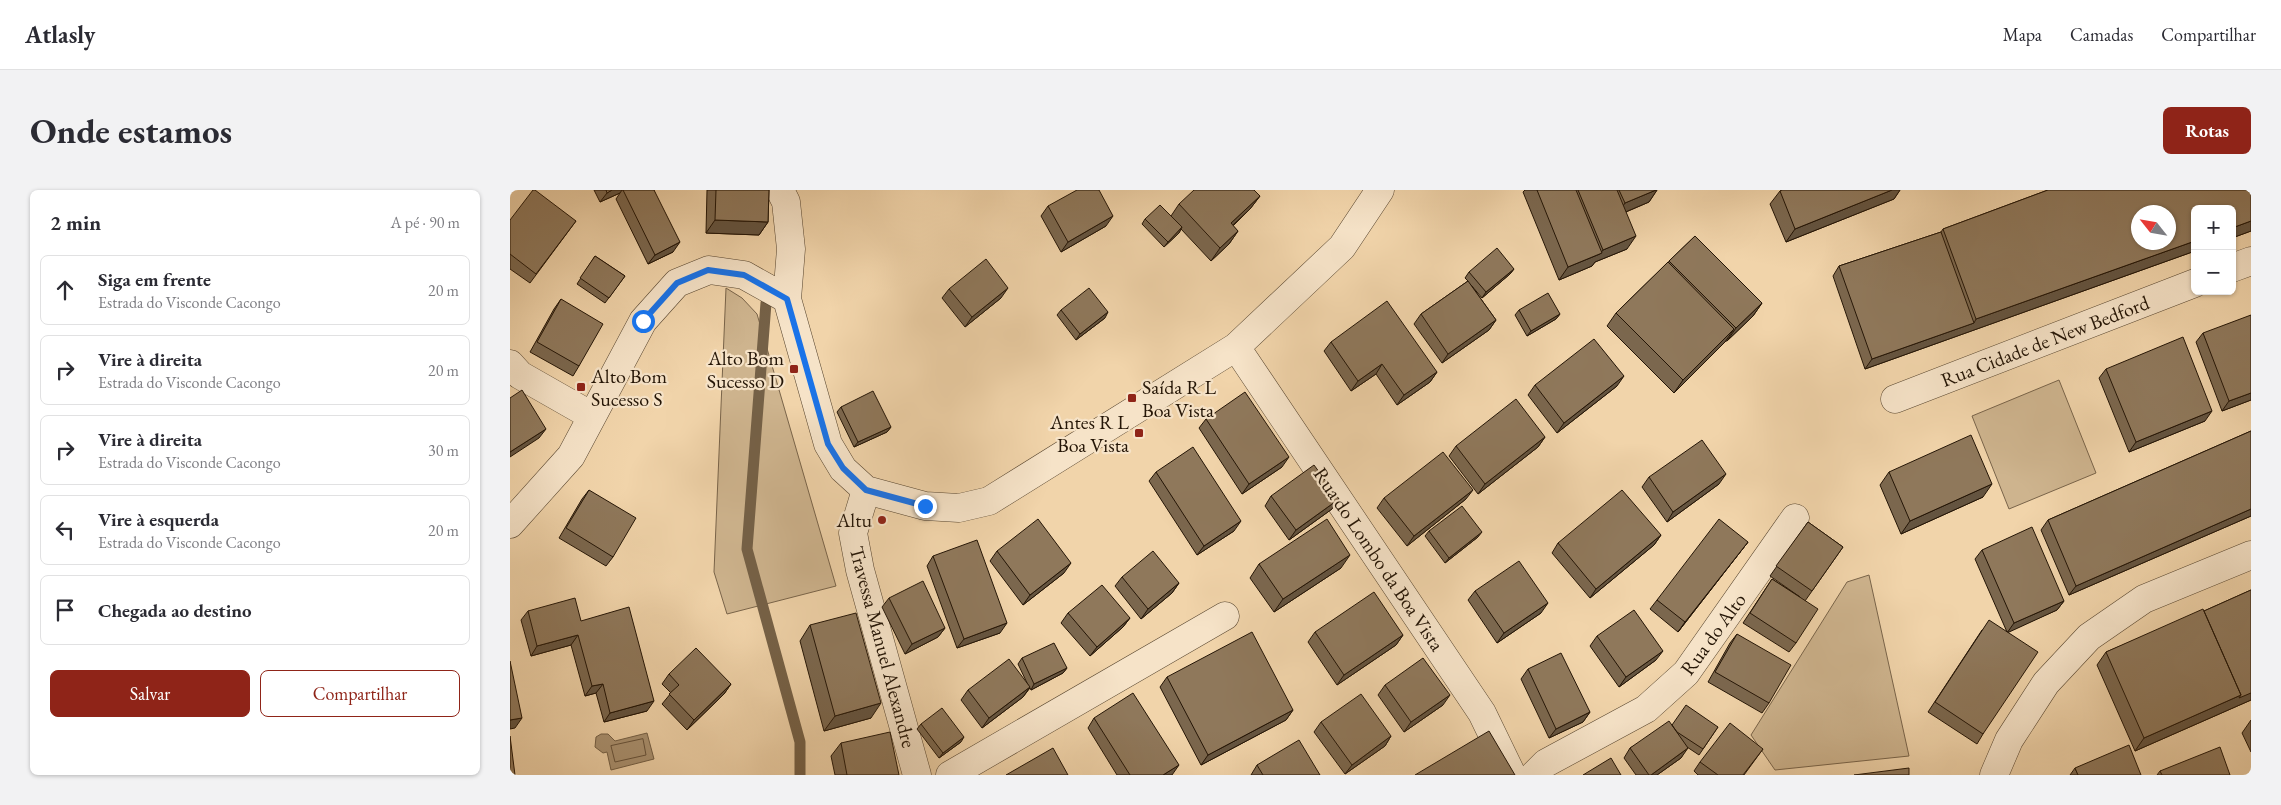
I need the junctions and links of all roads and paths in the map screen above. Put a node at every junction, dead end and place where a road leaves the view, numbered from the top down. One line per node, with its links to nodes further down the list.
1 (780, 190): 6 (street)
2 (1380, 190): 7 (street)
3 (2251, 261): 4 (street)
4 (2236, 267)
5 (2191, 285): 9 (street, Rua Cidade de New Bedford)
6 (787, 299): 10 (street); 11 (street)
7 (1236, 348): 11 (street); 18 (street, Rua do Lombo da Boa Vista)
8 (510, 364): 10 (street)
9 (1895, 399)
10 (592, 416): 13 (street)
11 (866, 490): 16 (street, Travessa Manuel Alexandre)
12 (1795, 518): 19 (street, Rua do Alto)
13 (510, 524)
14 (2251, 555): 20 (street)
15 (1225, 616): 17 (street)
16 (917, 775)
17 (950, 775)
18 (1512, 775)
19 (1534, 775)
20 (1994, 775)

